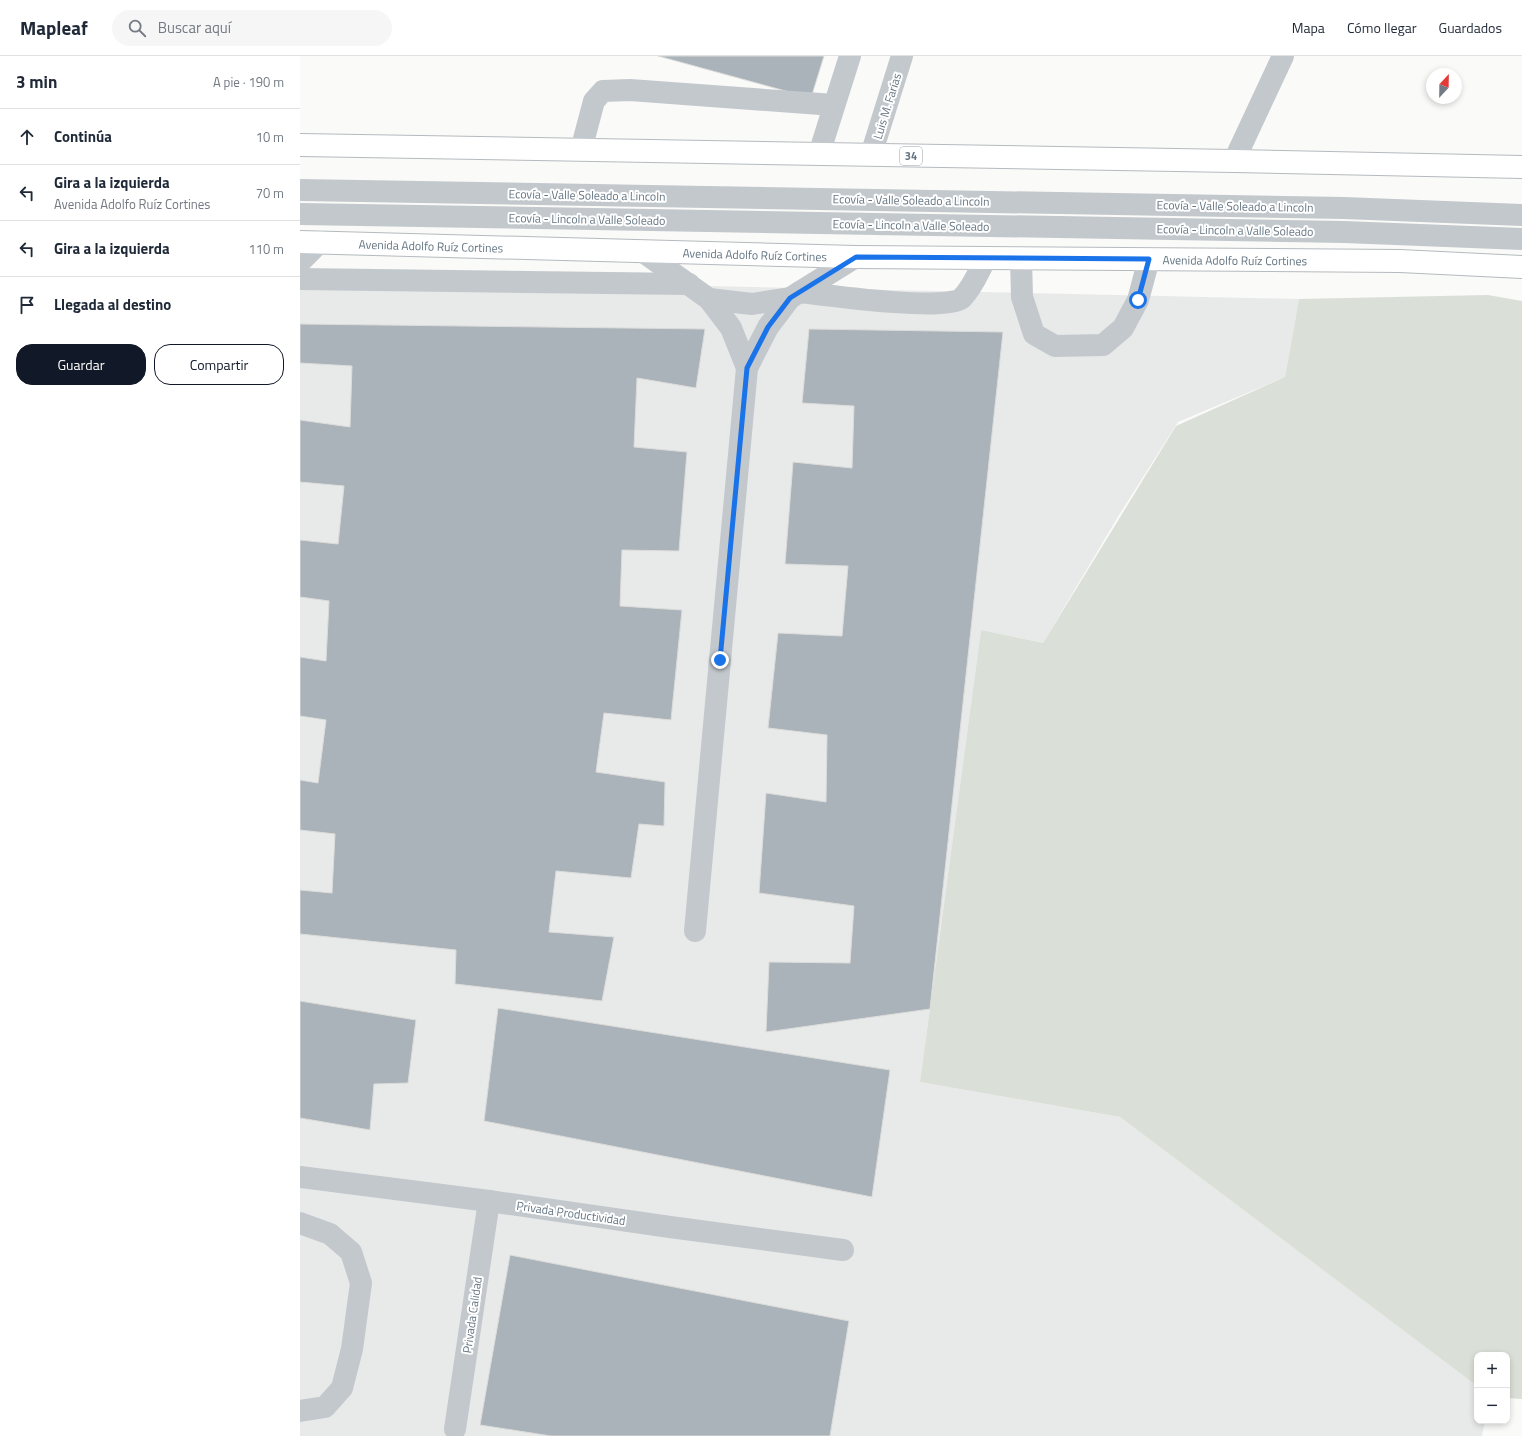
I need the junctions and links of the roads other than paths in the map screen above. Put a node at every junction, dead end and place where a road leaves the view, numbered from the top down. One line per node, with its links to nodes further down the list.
1 (850, 56): 4 (street)
2 (902, 56): 8 (street, Luis M. Farías)
3 (1283, 56): 9 (street)
4 (834, 106): 6 (street); 7 (street)
5 (300, 145): 6 (main road, 34)
6 (581, 150): 7 (main road, 34)
7 (819, 154): 8 (main road, 34)
8 (871, 155): 9 (main road, 34)
9 (1234, 161): 10 (main road, 34)
10 (1522, 167)
11 (300, 190): 13 (street, Ecovía - Valle Soleado a Lincoln)
12 (300, 214): 14 (street, Ecovía - Lincoln a Valle Soleado)
13 (1522, 215)
14 (1522, 239)
15 (310, 242): 16 (main road, Avenida Adolfo Ruíz Cortines); 21 (street)
16 (642, 251): 17 (main road, Avenida Adolfo Ruíz Cortines); 24 (street)
17 (856, 257): 18 (main road, Avenida Adolfo Ruíz Cortines); 25 (street)
18 (986, 258): 19 (main road, Avenida Adolfo Ruíz Cortines); 25 (street)
19 (1021, 258): 20 (main road, Avenida Adolfo Ruíz Cortines); 20 (street)
20 (1149, 259): 22 (main road, Avenida Adolfo Ruíz Cortines)
21 (300, 262)
22 (1522, 266)
23 (300, 279): 24 (street)
24 (690, 284): 26 (street)
25 (796, 295): 26 (street); 27 (street)
26 (709, 299): 27 (street)
27 (747, 368): 28 (street)
28 (694, 931)
29 (300, 1177): 30 (street, Privada Productividad)
30 (489, 1201): 32 (street, Privada Productividad); 34 (street, Privada Calidad)
31 (300, 1223): 33 (street)
32 (843, 1250)
33 (300, 1411)
34 (455, 1428)

